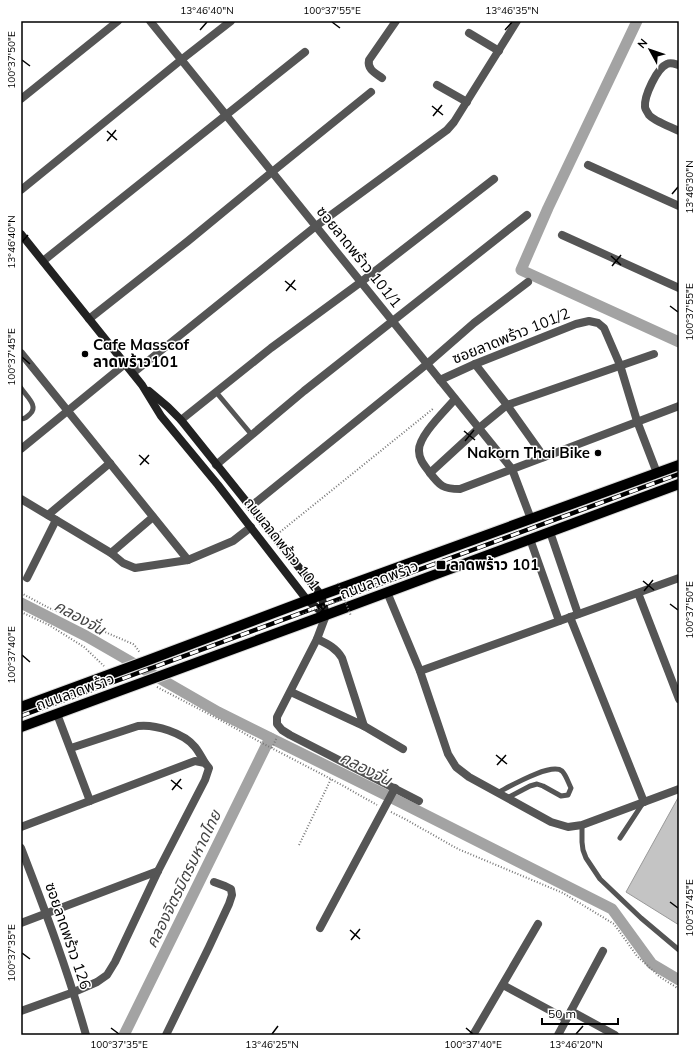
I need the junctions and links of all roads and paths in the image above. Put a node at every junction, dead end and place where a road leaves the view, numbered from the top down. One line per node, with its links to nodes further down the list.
1 (118, 21): 14 (street)
2 (150, 21): 9 (street, ซอยลาดพร้าว 101/1)
3 (231, 21): 9 (street)
4 (396, 21): 11 (street)
5 (517, 21): 7 (street)
6 (469, 33): 7 (street)
7 (498, 51): 15 (street)
8 (306, 52): 16 (street)
9 (181, 60): 16 (street, ซอยลาดพร้าว 101/1); 21 (street)
10 (679, 65): 17 (street)
11 (382, 78)
12 (437, 85): 15 (street)
13 (371, 92): 19 (street)
14 (21, 100)
15 (467, 102): 24 (street)
16 (226, 116): 19 (street, ซอยลาดพร้าว 101/1); 27 (street)
17 (679, 131)
18 (588, 165): 22 (street)
19 (272, 172): 24 (street, ซอยลาดพร้าว 101/1); 31 (street)
20 (494, 179): 28 (street)
21 (21, 190)
22 (679, 206)
23 (527, 215): 32 (street)
24 (316, 226): 28 (street, ซอยลาดพร้าว 101/1); 39 (street)
25 (21, 234): 27 (street, ถนนลาดพร้าว 101)
26 (562, 235): 30 (street)
27 (43, 261): 31 (street, ถนนลาดพร้าว 101)
28 (361, 282): 32 (street, ซอยลาดพร้าว 101/1); 43 (street)
29 (528, 282): 36 (street)
30 (679, 288)
31 (89, 319): 35 (street, ถนนลาดพร้าว 101)
32 (392, 321): 36 (street, ซอยลาดพร้าว 101/1); 52 (street)
33 (21, 352): 47 (street)
34 (654, 354): 38 (street)
35 (125, 364): 39 (street, ถนนลาดพร้าว 101); 47 (street)
36 (427, 364): 40 (street, ซอยลาดพร้าว 101/1); 63 (street)
37 (475, 364): 38 (street, ซอยลาดพร้าว 101/2); 40 (street, ซอยลาดพร้าว 101/2); 45 (street)
38 (620, 365): 45 (street); 50 (street, ซอยลาดพร้าว 101/2)
39 (132, 373): 41 (street, ถนนลาดพร้าว 101)
40 (440, 380): 44 (street, ซอยลาดพร้าว 101/1)
41 (142, 385): 49 (street, ถนนลาดพร้าว 101); 68 (street, ถนนลาดพร้าว 101)
42 (21, 388): 48 (lane)
43 (216, 392): 49 (street); 52 (lane)
44 (453, 396): 51 (street, ซอยลาดพร้าว 101/1); 59 (street); 70 (path)
45 (507, 404): 51 (street); 54 (street)
46 (679, 406): 50 (street)
47 (68, 411): 53 (street); 55 (street)
48 (21, 419)
49 (181, 420): 56 (street, ถนนลาดพร้าว 101)
50 (637, 421): 54 (street); 60 (street, ซอยลาดพร้าว 101/2)
51 (478, 428): 58 (street, ซอยลาดพร้าว 101/1); 59 (street)
52 (251, 434): 56 (street)
53 (21, 449)
54 (544, 457): 58 (street)
55 (110, 463): 64 (street); 65 (street)
56 (216, 464): 63 (street, ถนนลาดพร้าว 101)
57 (679, 465): 60 (main road, ถนนลาดพร้าว)
58 (512, 469): 59 (street); 66 (street, ซอยลาดพร้าว 101/1)
59 (430, 473)
60 (657, 473): 66 (main road, ถนนลาดพร้าว)
61 (679, 484): 69 (main road, ถนนลาดพร้าว)
62 (21, 499): 64 (street)
63 (250, 507): 70 (street, ถนนลาดพร้าว 101)
64 (48, 515): 67 (street)
65 (153, 517): 72 (street); 73 (street)
66 (531, 519): 80 (main road, ถนนลาดพร้าว)
67 (56, 520): 72 (street); 74 (street)
68 (250, 527): 73 (street); 82 (street, ถนนลาดพร้าว 101)
69 (550, 532): 71 (main road, ถนนลาดพร้าว); 84 (street)
70 (274, 537): 80 (street, ถนนลาดพร้าว 101)
71 (530, 539): 77 (main road, ถนนลาดพร้าว); 89 (street)
72 (111, 553): 73 (street)
73 (188, 560)
74 (27, 578)
75 (679, 578): 79 (street)
76 (338, 583): 81 (path, bridge)
77 (387, 592): 86 (main road, ถนนลาดพร้าว); 92 (street)
78 (21, 593): 91 (path)
79 (638, 593): 84 (street); 96 (street)
80 (321, 595): 82 (main road, ถนนลาดพร้าว); 86 (street, ถนนลาดพร้าว 101)
81 (344, 599): 85 (path, bridge); 87 (path, bridge)
82 (307, 600): 86 (street, ถนนลาดพร้าว 101); 91 (main road, ถนนลาดพร้าว)
83 (21, 612): 93 (path)
84 (578, 614): 88 (street)
85 (300, 615)
86 (326, 615): 90 (street); 94 (main road, ถนนลาดพร้าว)
87 (351, 616)
88 (570, 617): 89 (street); 113 (street)
89 (558, 621): 92 (street)
90 (318, 639): 95 (street); 99 (street)
91 (147, 661): 93 (main road, ถนนลาดพร้าว)
92 (420, 671): 109 (street)
93 (112, 674): 97 (main road, ถนนลาดพร้าว)
94 (147, 681): 98 (main road, ถนนลาดพร้าว); 102 (path)
95 (291, 692): 99 (street); 107 (street)
96 (679, 699)
97 (21, 707)
98 (57, 714): 100 (main road, ถนนลาดพร้าว); 103 (street)
99 (364, 726): 104 (street)
100 (21, 727)
101 (278, 736): 102 (path)
102 (271, 747): 106 (path)
103 (70, 748): 105 (street); 111 (street)
104 (403, 749)
105 (205, 763): 111 (street); 120 (street)
106 (331, 779): 114 (path); 118 (path)
107 (394, 789): 112 (street); 114 (street)
108 (679, 789): 113 (street)
109 (497, 793): 110 (street); 110 (lane)
110 (507, 798): 115 (street)
111 (90, 801): 116 (street)
112 (420, 801)
113 (644, 802): 115 (street); 117 (lane)
114 (384, 809): 125 (street); 129 (path)
115 (582, 825): 126 (lane)
116 (21, 827)
117 (620, 838)
118 (299, 845)
119 (21, 848): 122 (street, ซอยลาดพร้าว 126)
120 (158, 871): 122 (street); 130 (street)
121 (214, 882): 135 (street)
122 (46, 914): 123 (street); 130 (street, ซอยลาดพร้าว 126)
123 (21, 923)
124 (538, 924): 128 (street)
125 (320, 928)
126 (679, 950)
127 (603, 951): 132 (street)
128 (503, 985): 133 (street); 136 (street)
129 (679, 989)
130 (74, 992): 131 (street); 134 (street, ซอยลาดพร้าว 126)
131 (21, 1011)
132 (571, 1011): 133 (street); 138 (street)
133 (566, 1020): 137 (street)
134 (86, 1035)
135 (166, 1035)
136 (473, 1035)
137 (558, 1035)
138 (616, 1035)

